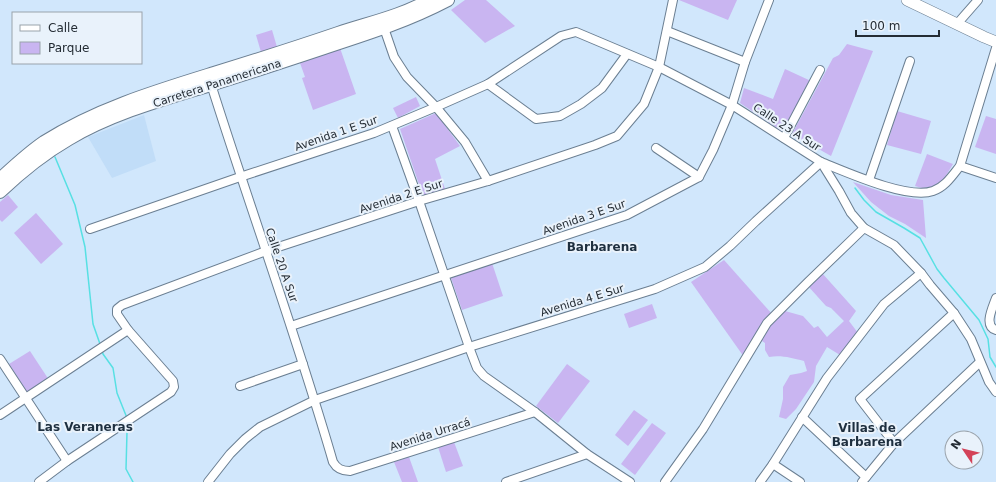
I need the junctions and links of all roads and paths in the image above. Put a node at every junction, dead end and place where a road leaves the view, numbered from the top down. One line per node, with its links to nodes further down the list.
1 (429, 0): 18 (highway, Carretera Panamericana)
2 (448, 0): 8 (highway, Carretera Panamericana)
3 (674, 0): 9 (street, Avenida 2 E Sur)
4 (769, 0): 14 (street)
5 (907, 0): 7 (main road)
6 (978, 0): 7 (street)
7 (957, 24): 11 (main road)
8 (384, 28): 18 (highway, Carretera Panamericana); 21 (street)
9 (667, 31): 14 (street); 16 (street, Avenida 2 E Sur)
10 (576, 32): 13 (street, Calle 23 A Sur); 19 (street, Avenida 1 E Sur)
11 (996, 42)
12 (996, 48): 26 (street)
13 (627, 54): 16 (street, Calle 23 A Sur); 19 (street)
14 (744, 62): 20 (street)
15 (910, 62): 31 (street)
16 (659, 66): 20 (street, Calle 23 A Sur); 32 (street, Avenida 2 E Sur)
17 (820, 70): 23 (street)
18 (210, 80): 27 (street, Calle 20 A Sur); 30 (highway, Carretera Panamericana); 33 (highway, Carretera Panamericana)
19 (488, 84): 21 (street, Avenida 1 E Sur)
20 (732, 105): 23 (street, Calle 23 A Sur); 28 (street)
21 (436, 107): 22 (street, Avenida 1 E Sur); 32 (street)
22 (392, 126): 27 (street, Avenida 1 E Sur); 34 (street)
23 (784, 138): 25 (street, Calle 23 A Sur)
24 (656, 148): 28 (street)
25 (821, 162): 31 (street); 35 (street, Calle 23 A Sur); 45 (street, Avenida 4 E Sur)
26 (960, 166): 29 (street); 31 (street)
27 (240, 177): 36 (street, Avenida 1 E Sur); 37 (street, Calle 20 A Sur)
28 (699, 177): 39 (street, Avenida 3 E Sur)
29 (996, 178)
30 (0, 179)
31 (869, 180)
32 (488, 181): 34 (street, Avenida 2 E Sur)
33 (0, 192)
34 (419, 201): 37 (street, Avenida 2 E Sur); 39 (street)
35 (864, 228): 38 (street, Calle 23 A Sur); 66 (street)
36 (90, 229)
37 (266, 252): 42 (street, Calle 20 A Sur); 43 (street, Avenida 2 E Sur)
38 (921, 273): 41 (street, Calle 23 A Sur); 55 (street)
39 (444, 275): 42 (street, Avenida 3 E Sur); 45 (street)
40 (996, 298): 44 (street)
41 (954, 313): 47 (street, Calle 23 A Sur); 56 (street)
42 (291, 326): 48 (street, Calle 20 A Sur)
43 (128, 330): 51 (street); 58 (street)
44 (996, 330)
45 (468, 347): 52 (street, Avenida 4 E Sur); 53 (street)
46 (0, 359): 51 (street)
47 (980, 362): 50 (street, Calle 23 A Sur); 56 (street)
48 (302, 364): 49 (street); 52 (street, Calle 20 A Sur)
49 (240, 386)
50 (996, 392)
51 (25, 398): 54 (street); 58 (street)
52 (315, 400): 59 (street, Calle 20 A Sur); 63 (street, Avenida 4 E Sur)
53 (535, 412): 57 (street); 59 (street, Avenida Urracá)
54 (0, 415)
55 (802, 417): 60 (street); 61 (street)
56 (894, 443): 61 (street)
57 (587, 454): 64 (street); 65 (street)
58 (67, 461): 62 (street)
59 (334, 463)
60 (773, 464): 67 (street); 68 (street)
61 (864, 480)
62 (39, 482)
63 (208, 482)
64 (506, 482)
65 (630, 482)
66 (666, 482)
67 (760, 482)
68 (800, 482)

